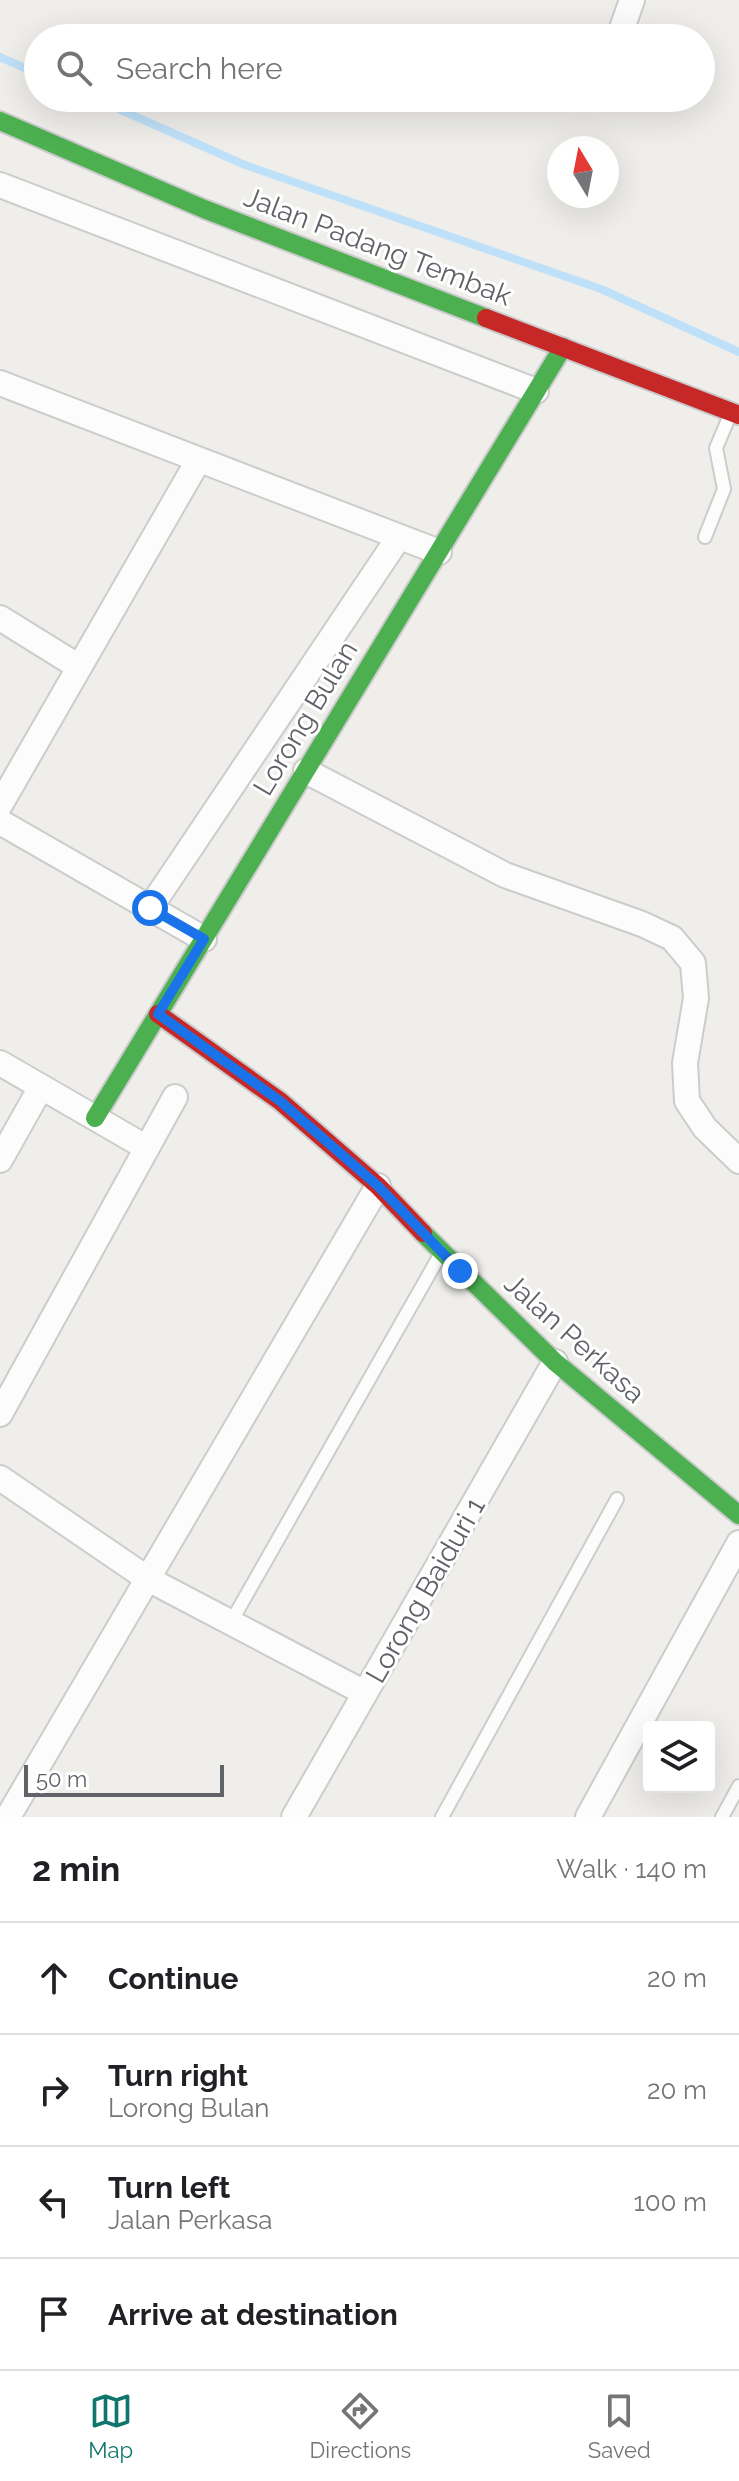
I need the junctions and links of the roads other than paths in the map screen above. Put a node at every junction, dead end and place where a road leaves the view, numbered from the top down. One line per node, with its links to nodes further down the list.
1 (632, 0): 2 (street)
2 (624, 24)
3 (0, 121): 5 (street, Jalan Padang Tembak)
4 (0, 185): 7 (street)
5 (563, 347): 7 (street, Lorong Bulan); 8 (street, Jalan Padang Tembak)
6 (0, 383): 9 (street)
7 (536, 391): 12 (street, Lorong Bulan)
8 (735, 414): 11 (lane)
9 (198, 461): 10 (street); 14 (street)
10 (399, 537): 12 (street); 18 (street)
11 (705, 537)
12 (439, 552): 15 (street, Lorong Bulan)
13 (0, 618): 14 (street)
14 (79, 667): 16 (street)
15 (306, 771): 19 (street, Lorong Bulan); 27 (street)
16 (0, 805)
17 (0, 822): 18 (street)
18 (150, 908): 19 (street)
19 (204, 939): 20 (street, Lorong Bulan)
20 (158, 1014): 24 (street, Lorong Bulan); 28 (street, Jalan Perkasa)
21 (0, 1063): 22 (street)
22 (41, 1087): 24 (street); 26 (street)
23 (175, 1097): 25 (street)
24 (95, 1118): 25 (street)
25 (147, 1148): 31 (street)
26 (0, 1160)
27 (739, 1161)
28 (378, 1186): 29 (street, Jalan Perkasa); 36 (street)
29 (442, 1252): 30 (street, Jalan Perkasa); 37 (lane)
30 (555, 1362): 34 (street, Jalan Perkasa); 38 (street, Lorong Baiduri 1)
31 (0, 1414)
32 (0, 1478): 36 (street)
33 (617, 1499): 42 (lane)
34 (739, 1515)
35 (739, 1543): 43 (street)
36 (148, 1579): 37 (street); 40 (street)
37 (231, 1622): 38 (street)
38 (365, 1693): 41 (street, Lorong Baiduri 1)
39 (739, 1786): 44 (lane)
40 (8, 1817)
41 (294, 1817)
42 (442, 1817)
43 (588, 1817)
44 (722, 1817)

